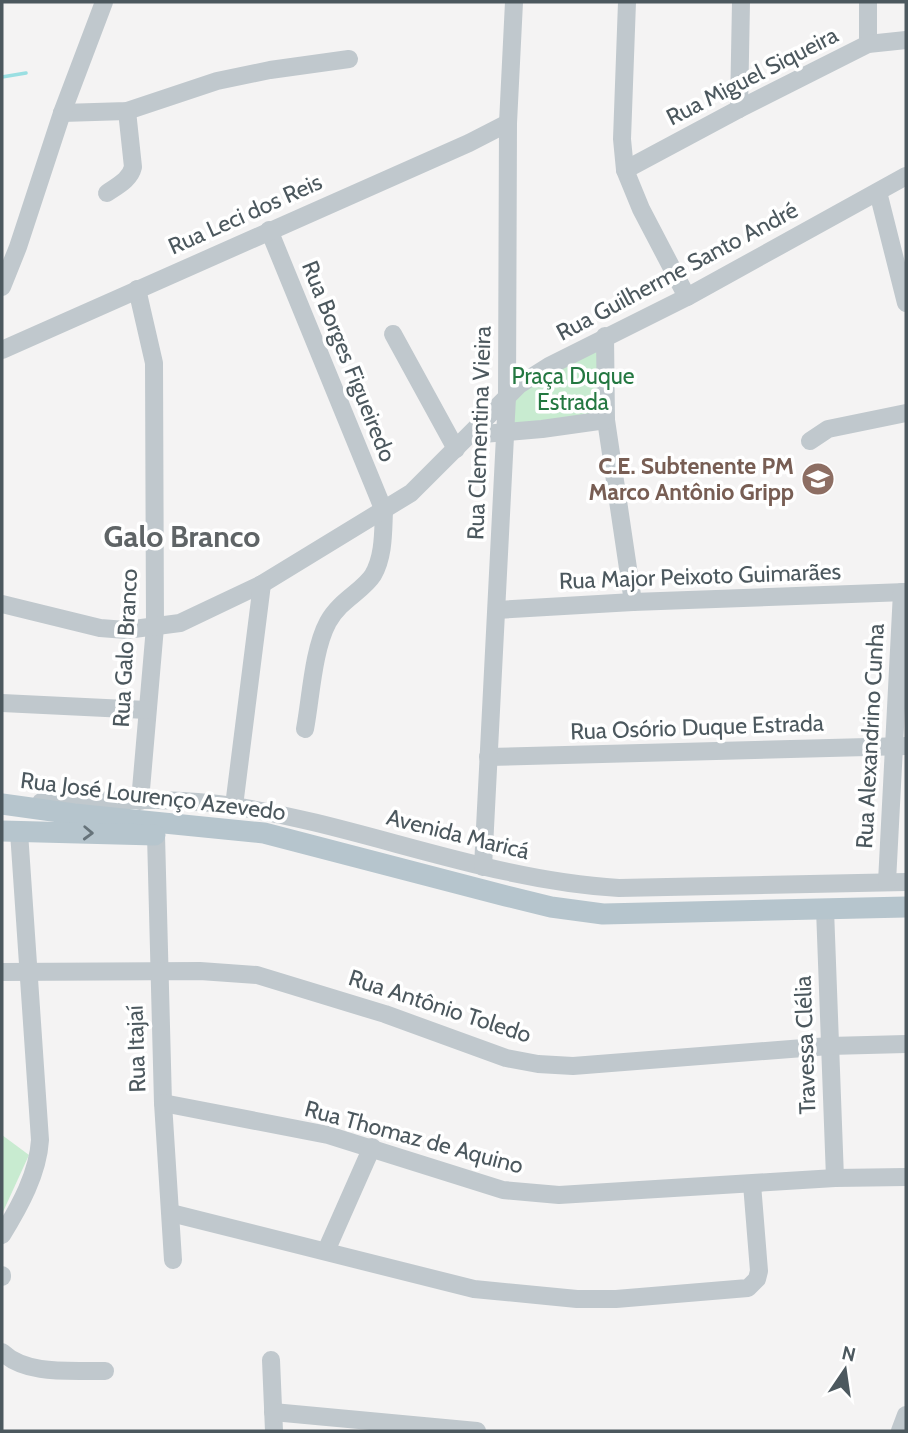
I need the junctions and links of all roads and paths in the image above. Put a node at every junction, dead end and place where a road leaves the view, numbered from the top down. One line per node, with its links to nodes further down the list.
1 (103, 2): 11 (street)
2 (514, 2): 12 (street, Rua Clementina Vieira)
3 (627, 2): 13 (street)
4 (741, 2): 9 (street)
5 (868, 2): 7 (street)
6 (906, 40): 7 (street, Rua Miguel Siqueira)
7 (868, 44): 9 (street, Rua Miguel Siqueira)
8 (349, 59): 10 (street)
9 (739, 109): 13 (street, Rua Miguel Siqueira)
10 (127, 111): 11 (street); 16 (street)
11 (62, 113): 18 (street)
12 (508, 123): 17 (street, Rua Leci dos Reis); 26 (street, Rua Clementina Vieira)
13 (625, 170): 21 (street)
14 (906, 176): 15 (street, Rua Guilherme Santo André)
15 (878, 192): 21 (street, Rua Guilherme Santo André); 22 (street)
16 (107, 193)
17 (269, 230): 20 (street, Rua Leci dos Reis); 33 (street, Rua Borges Figueiredo)
18 (10, 250): 19 (street)
19 (2, 287)
20 (137, 289): 25 (street, Rua Leci dos Reis); 39 (street, Rua Galo Branco)
21 (687, 297): 24 (street, Rua Guilherme Santo André)
22 (906, 303)
23 (393, 334): 32 (street)
24 (605, 336): 26 (street, Rua Guilherme Santo André); 28 (street)
25 (2, 350)
26 (507, 397): 29 (street, Rua Clementina Vieira); 30 (street, Rua Guilherme Santo André)
27 (906, 413): 31 (street)
28 (606, 420): 29 (street); 36 (street)
29 (505, 433): 30 (street); 38 (street, Rua Clementina Vieira)
30 (471, 435): 32 (street, Rua Guilherme Santo André)
31 (810, 441)
32 (456, 449): 33 (street, Rua Guilherme Santo André)
33 (384, 511): 34 (street, Rua Guilherme Santo André); 42 (street)
34 (262, 584): 39 (street, Rua Guilherme Santo André); 47 (street)
35 (904, 592): 36 (street, Rua Major Peixoto Guimarães); 43 (street, Rua Alexandrino Cunha)
36 (633, 602): 38 (street, Rua Major Peixoto Guimarães)
37 (2, 604): 39 (street, Rua Guilherme Santo André)
38 (497, 610): 44 (street, Rua Clementina Vieira)
39 (155, 627): 41 (street, Rua Galo Branco)
40 (2, 703): 41 (street)
41 (147, 710): 45 (street, Rua Galo Branco)
42 (305, 729)
43 (900, 746): 44 (street, Rua Osório Duque Estrada); 52 (street, Rua Alexandrino Cunha)
44 (488, 757): 51 (street, Rua Clementina Vieira)
45 (140, 801): 46 (street, Avenida Maricá); 47 (street, Avenida Maricá)
46 (2, 803): 50 (main road, Rua José Lourenço Azevedo)
47 (234, 806): 51 (street, Avenida Maricá)
48 (11, 832): 49 (main road, Rua José Lourenço Azevedo, one-way to 49); 58 (street)
49 (156, 835): 50 (main road, Rua José Lourenço Azevedo); 56 (street, Rua Itajaí)
50 (297, 841): 55 (main road)
51 (482, 867): 52 (street, Avenida Maricá)
52 (887, 882): 53 (street, Avenida Maricá)
53 (906, 882)
54 (906, 907): 55 (main road)
55 (825, 909): 60 (street, Travessa Clélia)
56 (158, 971): 58 (street, Rua Antônio Toledo); 60 (street, Rua Antônio Toledo); 61 (street, Rua Itajaí)
57 (2, 972): 58 (street, Rua Antônio Toledo)
58 (28, 972): 67 (street)
59 (906, 1044): 60 (street, Rua Antônio Toledo)
60 (829, 1046): 64 (street, Travessa Clélia)
61 (163, 1103): 62 (street, Rua Thomaz de Aquino); 66 (street, Rua Itajaí)
62 (372, 1147): 65 (street, Rua Thomaz de Aquino); 68 (street)
63 (906, 1177): 64 (street, Rua Thomaz de Aquino)
64 (835, 1178): 65 (street, Rua Thomaz de Aquino)
65 (752, 1184): 68 (street)
66 (171, 1213): 68 (street); 69 (street, Rua Itajaí)
67 (2, 1235)
68 (326, 1251)
69 (173, 1261)
70 (2, 1352): 72 (street)
71 (271, 1360): 73 (street)
72 (105, 1371)
73 (273, 1412): 75 (street); 76 (street)
74 (906, 1415): 77 (street)
75 (274, 1431)
76 (477, 1431)
77 (900, 1431)

